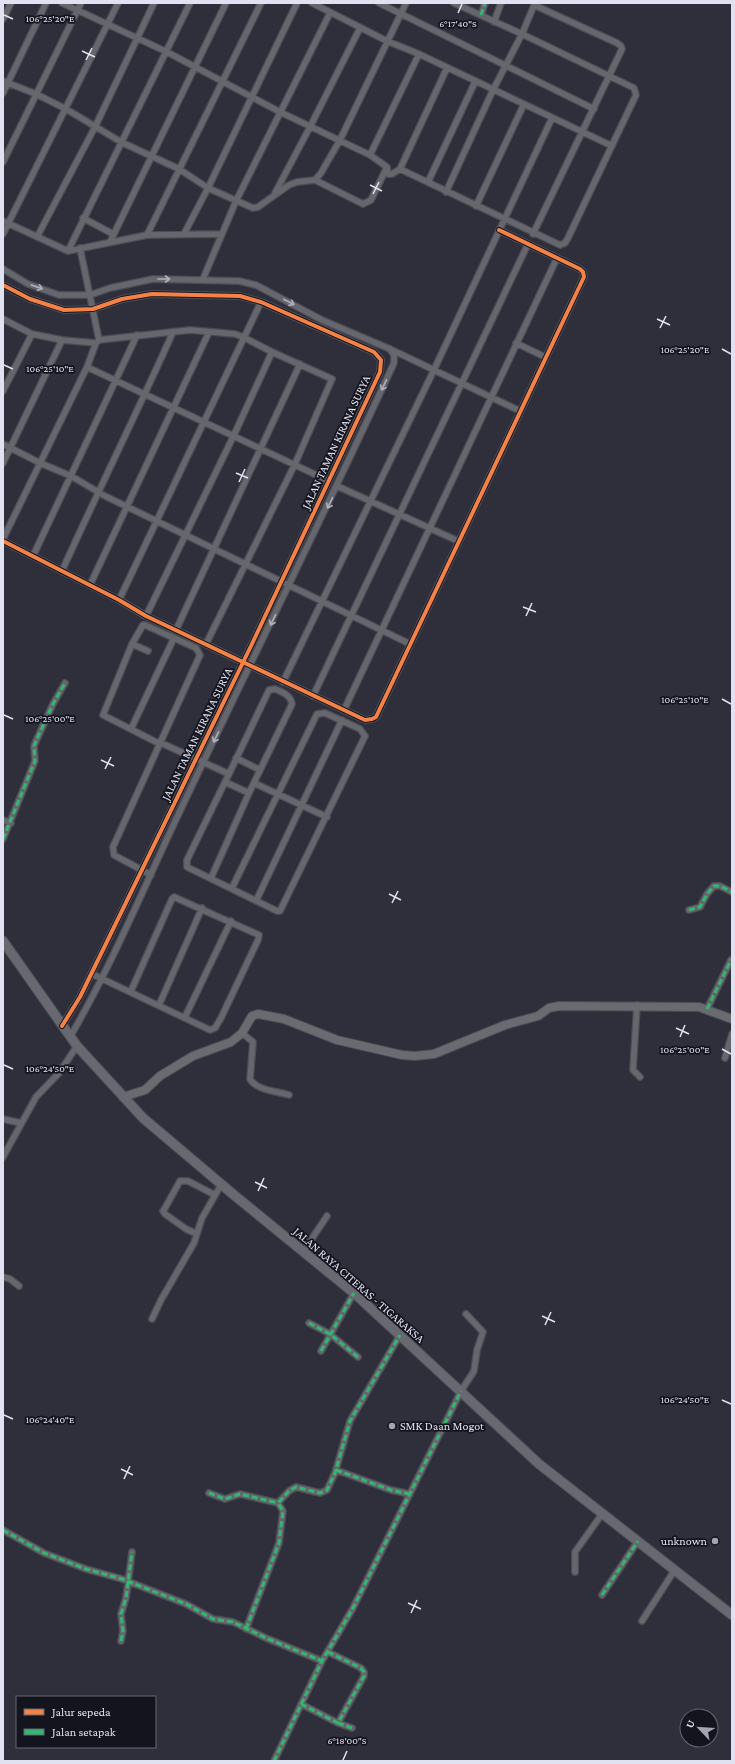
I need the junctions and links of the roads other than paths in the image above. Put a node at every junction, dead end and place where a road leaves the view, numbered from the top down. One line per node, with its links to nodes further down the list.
1 (11, 3): 22 (street)
2 (46, 3): 36 (street)
3 (62, 3): 18 (street)
4 (81, 3): 18 (street)
5 (118, 3): 24 (street)
6 (154, 3): 27 (street)
7 (190, 3): 29 (street)
8 (226, 3): 32 (street)
9 (261, 3): 35 (street)
10 (296, 3): 41 (street)
11 (312, 3): 19 (street)
12 (379, 3): 20 (street)
13 (406, 3): 20 (street)
14 (454, 3): 21 (street)
15 (485, 3): 21 (street)
16 (501, 3): 23 (street)
17 (534, 4): 26 (street); 34 (street)
18 (77, 11): 24 (street); 40 (street)
19 (330, 13): 25 (street); 45 (street)
20 (401, 14): 28 (street); 31 (street)
21 (481, 15): 23 (street)
22 (3, 19)
23 (494, 22): 26 (street)
24 (108, 24): 27 (street); 43 (street)
25 (360, 28): 28 (street); 47 (street)
26 (522, 34): 31 (street); 34 (street)
27 (137, 38): 29 (street); 48 (street)
28 (387, 41): 30 (street); 50 (street)
29 (167, 52): 32 (street); 51 (street)
30 (419, 54): 33 (street); 53 (street)
31 (506, 65): 38 (street); 44 (street)
32 (195, 68): 35 (street); 54 (street)
33 (447, 68): 37 (street); 57 (street)
34 (609, 77): 44 (street); 52 (street)
35 (223, 81): 41 (street); 58 (street)
36 (6, 82): 39 (street); 40 (street)
37 (475, 82): 38 (street); 60 (street)
38 (493, 90): 42 (street); 62 (street)
39 (3, 93)
40 (36, 94): 43 (street); 55 (street)
41 (252, 96): 45 (street); 61 (street)
42 (524, 104): 46 (street); 65 (street)
43 (66, 109): 48 (street); 68 (street)
44 (594, 109): 49 (street)
45 (280, 112): 47 (street); 64 (street)
46 (552, 118): 49 (street); 67 (street)
47 (310, 127): 50 (street); 63 (street)
48 (94, 128): 51 (street); 76 (street)
49 (582, 132): 52 (street); 74 (street)
50 (340, 140): 53 (street); 59 (street)
51 (121, 142): 54 (street); 66 (street)
52 (612, 146): 74 (street)
53 (370, 155): 56 (street)
54 (153, 156): 58 (street); 71 (street)
55 (3, 162)
56 (387, 167): 57 (street); 59 (street)
57 (400, 169): 60 (street)
58 (180, 170): 61 (street); 75 (street)
59 (315, 180): 63 (street)
60 (428, 182): 62 (street)
61 (208, 188): 64 (street); 72 (street)
62 (446, 192): 65 (street)
63 (274, 196): 64 (street)
64 (236, 201): 73 (street)
65 (476, 206): 67 (street)
66 (83, 218): 71 (street); 80 (street)
67 (504, 219): 69 (street); 74 (street)
68 (5, 222): 70 (street); 76 (street)
69 (499, 230): 78 (street); 102 (street)
70 (3, 234)
71 (113, 234): 77 (street)
72 (184, 234): 73 (street); 75 (street)
73 (222, 234): 83 (street)
74 (533, 234)
75 (147, 235): 77 (street)
76 (37, 237): 80 (street)
77 (110, 242): 79 (street)
78 (528, 244): 81 (street); 104 (street)
79 (80, 248): 80 (street); 85 (street)
80 (68, 251)
81 (557, 258): 96 (street); 99 (street)
82 (3, 269): 85 (street, one-way to 85)
83 (203, 279): 85 (street, one-way to 83); 97 (street, one-way to 97)
84 (3, 285): 87 (street)
85 (90, 295): 87 (street)
86 (261, 302): 87 (street); 93 (street); 119 (street, JALAN TAMAN KIRANA SURYA)
87 (92, 309): 95 (street)
88 (3, 319): 91 (street)
89 (173, 332): 90 (street); 92 (street); 106 (street)
90 (209, 332): 93 (street); 108 (street)
91 (32, 334): 94 (street); 105 (street)
92 (137, 335): 95 (street); 103 (street)
93 (244, 337): 98 (street); 110 (street)
94 (62, 340): 95 (street); 113 (street)
95 (97, 341): 101 (street)
96 (516, 344): 99 (street); 107 (street)
97 (390, 349): 102 (street); 120 (street, JALAN TAMAN KIRANA SURYA, one-way to 120)
98 (272, 352): 100 (street); 111 (street)
99 (545, 358): 109 (street)
100 (300, 364): 114 (street); 117 (street)
101 (86, 367): 103 (street); 116 (street)
102 (433, 371): 104 (street); 122 (street)
103 (115, 380): 106 (street); 118 (street)
104 (461, 384): 107 (street); 124 (street)
105 (3, 391)
106 (145, 395): 108 (street); 121 (street)
107 (491, 397): 109 (street); 126 (street)
108 (173, 407): 110 (street); 123 (street)
109 (520, 411): 129 (street)
110 (203, 421): 111 (street); 125 (street)
111 (234, 435): 114 (street); 127 (street)
112 (3, 444): 113 (street)
113 (10, 448): 115 (street); 116 (street)
114 (262, 448): 117 (street); 130 (street)
115 (3, 463)
116 (40, 463): 118 (street); 128 (street)
117 (295, 464): 119 (street); 132 (street)
118 (71, 476): 121 (street); 131 (street)
119 (329, 481): 134 (street, JALAN TAMAN KIRANA SURYA)
120 (337, 486): 122 (street); 136 (street, JALAN TAMAN KIRANA SURYA, one-way to 136)
121 (98, 492): 123 (street); 133 (street)
122 (370, 501): 124 (street); 138 (street)
123 (126, 506): 125 (street); 135 (street)
124 (399, 514): 126 (street); 140 (street)
125 (156, 520): 127 (street); 137 (street)
126 (429, 527): 129 (street); 142 (street)
127 (186, 534): 130 (street); 139 (street)
128 (3, 540): 131 (street)
129 (458, 540): 146 (street)
130 (213, 548): 132 (street); 141 (street)
131 (33, 556): 133 (street)
132 (245, 564): 134 (street); 145 (street)
133 (62, 571): 135 (street)
134 (281, 581): 136 (street); 148 (street, JALAN TAMAN KIRANA SURYA)
135 (90, 585): 137 (street)
136 (290, 585): 138 (street); 149 (street, JALAN TAMAN KIRANA SURYA, one-way to 149)
137 (119, 600): 139 (street)
138 (323, 602): 140 (street); 151 (street)
139 (146, 616): 141 (street)
140 (351, 616): 142 (street); 152 (street)
141 (176, 630): 145 (street)
142 (381, 630): 146 (street); 153 (street)
143 (174, 638): 144 (street); 155 (street); 156 (street)
144 (132, 644): 147 (street); 155 (street)
145 (206, 644): 148 (street)
146 (410, 644): 153 (street)
147 (148, 651)
148 (243, 662): 149 (street); 158 (street, JALAN TAMAN KIRANA SURYA)
149 (251, 665): 151 (street); 159 (street, JALAN TAMAN KIRANA SURYA, one-way to 159)
150 (65, 682): 169 (street)
151 (283, 682): 152 (street)
152 (313, 696): 153 (street)
153 (344, 710)
154 (342, 720): 165 (street); 166 (street); 167 (street)
155 (131, 729): 156 (street)
156 (159, 742): 158 (street); 171 (street)
157 (236, 758): 160 (street); 160 (street); 161 (street)
158 (196, 760): 159 (street); 171 (street, JALAN TAMAN KIRANA SURYA)
159 (203, 763): 161 (street); 172 (street, JALAN TAMAN KIRANA SURYA)
160 (260, 770): 163 (street)
161 (229, 774): 162 (street)
162 (225, 782): 164 (street); 173 (street)
163 (254, 783): 164 (street); 165 (street)
164 (249, 792): 173 (street)
165 (277, 794): 166 (street); 174 (street)
166 (302, 805): 167 (street); 176 (street)
167 (327, 817): 176 (street)
168 (3, 820): 169 (street)
169 (11, 823): 170 (street)
170 (3, 839)
171 (141, 871): 172 (street); 182 (street, JALAN TAMAN KIRANA SURYA)
172 (151, 875): 183 (street, JALAN TAMAN KIRANA SURYA)
173 (211, 878): 174 (street)
174 (232, 888): 176 (street)
175 (732, 892): 178 (street)
176 (256, 900)
177 (202, 908): 179 (street); 184 (street); 185 (street)
178 (689, 910)
179 (231, 921): 188 (street); 188 (street)
180 (3, 941): 190 (main road, JALAN RAYA CITERAS - TIGARAKSA)
181 (731, 960): 187 (street)
182 (92, 974): 183 (street); 190 (street, JALAN TAMAN KIRANA SURYA)
183 (101, 977): 184 (street); 193 (street, JALAN TAMAN KIRANA SURYA)
184 (131, 991): 185 (street)
185 (159, 1005): 188 (street)
186 (638, 1005): 187 (street); 191 (street); 196 (street)
187 (706, 1009): 189 (street)
188 (185, 1018)
189 (732, 1020)
190 (62, 1026): 193 (main road, JALAN RAYA CITERAS - TIGARAKSA)
191 (242, 1033): 197 (street); 198 (street)
192 (732, 1034): 195 (street)
193 (70, 1037): 194 (main road, JALAN RAYA CITERAS - TIGARAKSA)
194 (76, 1046): 198 (main road, JALAN RAYA CITERAS - TIGARAKSA); 200 (street)
195 (725, 1058)
196 (640, 1077)
197 (290, 1094)
198 (123, 1097): 202 (main road, JALAN RAYA CITERAS - TIGARAKSA)
199 (3, 1119): 200 (street)
200 (21, 1123): 201 (street)
201 (3, 1156)
202 (221, 1184): 203 (street); 206 (main road, JALAN RAYA CITERAS - TIGARAKSA)
203 (215, 1195): 205 (street); 205 (street)
204 (327, 1216): 206 (street)
205 (197, 1234): 211 (street)
206 (303, 1252): 209 (main road, JALAN RAYA CITERAS - TIGARAKSA)
207 (3, 1277): 208 (street)
208 (19, 1286)
209 (354, 1293): 213 (street); 214 (main road, JALAN RAYA CITERAS - TIGARAKSA)
210 (466, 1314): 217 (street)
211 (152, 1319)
212 (309, 1323): 213 (street)
213 (330, 1334): 215 (street); 216 (street)
214 (400, 1335): 217 (main road, JALAN RAYA CITERAS - TIGARAKSA); 218 (street)
215 (321, 1351)
216 (358, 1357)
217 (461, 1392): 220 (street); 222 (main road, JALAN RAYA CITERAS - TIGARAKSA)
218 (336, 1470): 220 (street); 221 (street)
219 (209, 1493): 221 (street)
220 (410, 1494): 234 (street)
221 (278, 1503): 232 (street)
222 (602, 1514): 224 (main road, JALAN RAYA CITERAS - TIGARAKSA); 227 (street)
223 (3, 1530): 228 (street)
224 (638, 1541): 226 (main road, JALAN RAYA CITERAS - TIGARAKSA); 229 (street)
225 (132, 1552): 228 (street)
226 (674, 1571): 230 (main road, JALAN RAYA CITERAS - TIGARAKSA); 231 (street)
227 (575, 1572)
228 (128, 1582): 232 (street); 233 (street)
229 (602, 1594)
230 (732, 1615)
231 (642, 1621)
232 (246, 1629): 235 (street)
233 (121, 1642)
234 (328, 1652): 235 (street); 237 (street)
235 (322, 1661): 236 (street)
236 (301, 1704): 237 (street); 239 (street)
237 (338, 1723): 238 (street)
238 (352, 1728)
239 (274, 1761)

